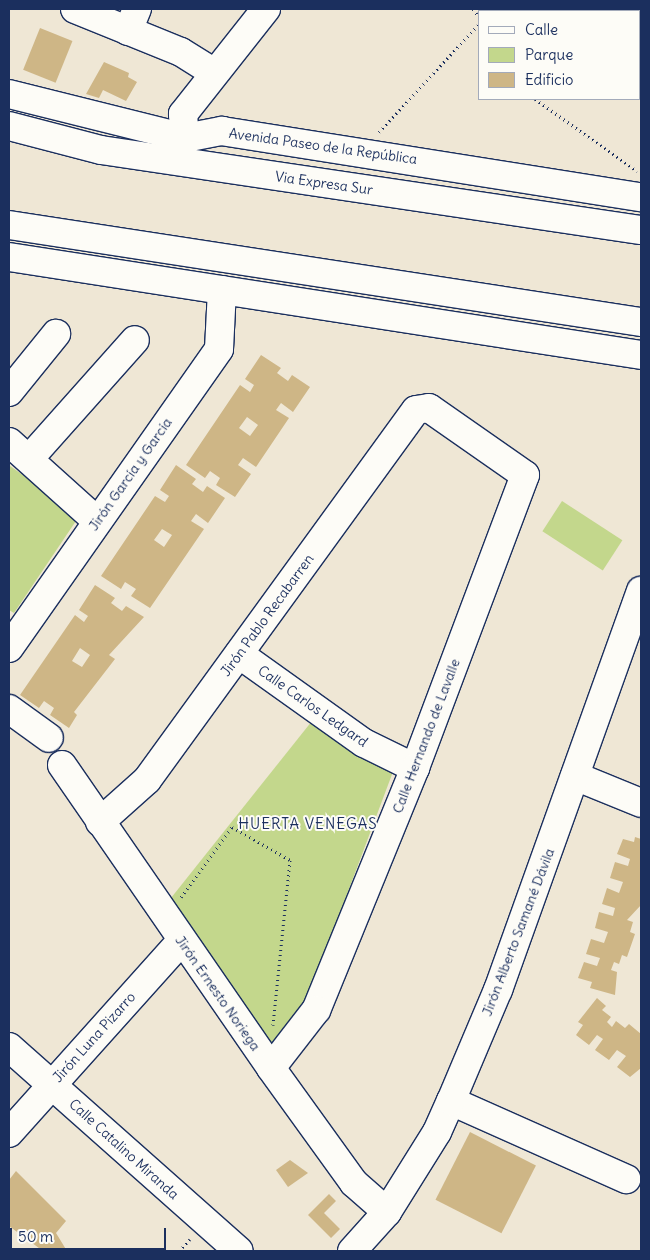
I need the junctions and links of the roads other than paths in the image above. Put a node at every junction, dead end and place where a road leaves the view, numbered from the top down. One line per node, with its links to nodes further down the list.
1 (76, 9): 3 (main road)
2 (266, 9): 4 (main road)
3 (132, 20): 4 (main road)
4 (214, 72): 7 (main road)
5 (9, 94): 7 (main road, Avenida Paseo de la República)
6 (9, 126): 10 (main road, Via Expresa Sur)
7 (185, 138): 8 (main road, Avenida Paseo de la República)
8 (641, 196)
9 (9, 225): 13 (main road)
10 (641, 230)
11 (9, 257): 12 (main road)
12 (222, 290): 16 (main road); 21 (main road, Jirón García y García)
13 (641, 322)
14 (56, 334): 17 (main road)
15 (135, 340): 20 (main road)
16 (641, 355)
17 (9, 392)
18 (429, 408): 24 (main road, Jirón Pablo Recabarren); 28 (main road, Calle Hernando de Lavalle)
19 (9, 442): 20 (main road)
20 (29, 459): 21 (main road)
21 (97, 521): 23 (main road, Jirón García y García)
22 (641, 591): 29 (main road, Jirón Alberto Samané Dávila)
23 (9, 648)
24 (239, 654): 28 (main road, Calle Carlos Ledgard); 31 (main road, Jirón Pablo Recabarren)
25 (9, 709): 26 (main road)
26 (49, 738)
27 (62, 765): 31 (main road, Jirón Ernesto Noriega)
28 (415, 768): 34 (main road, Calle Hernando de Lavalle)
29 (575, 776): 30 (main road); 36 (main road, Jirón Alberto Samané Dávila)
30 (641, 803)
31 (100, 822): 32 (main road, Jirón Ernesto Noriega)
32 (181, 941): 34 (main road, Jirón Ernesto Noriega); 35 (main road, Jirón Luna Pizarro)
33 (9, 1047): 35 (main road, Calle Catalino Miranda)
34 (270, 1068): 39 (main road, Jirón Ernesto Noriega)
35 (51, 1084): 37 (main road, Jirón Luna Pizarro); 40 (main road, Calle Catalino Miranda)
36 (451, 1101): 38 (main road); 39 (main road, Jirón Alberto Samané Dávila)
37 (9, 1133)
38 (626, 1179)
39 (387, 1212): 41 (main road, Jirón Alberto Samané Dávila)
40 (239, 1251)
41 (352, 1251)

